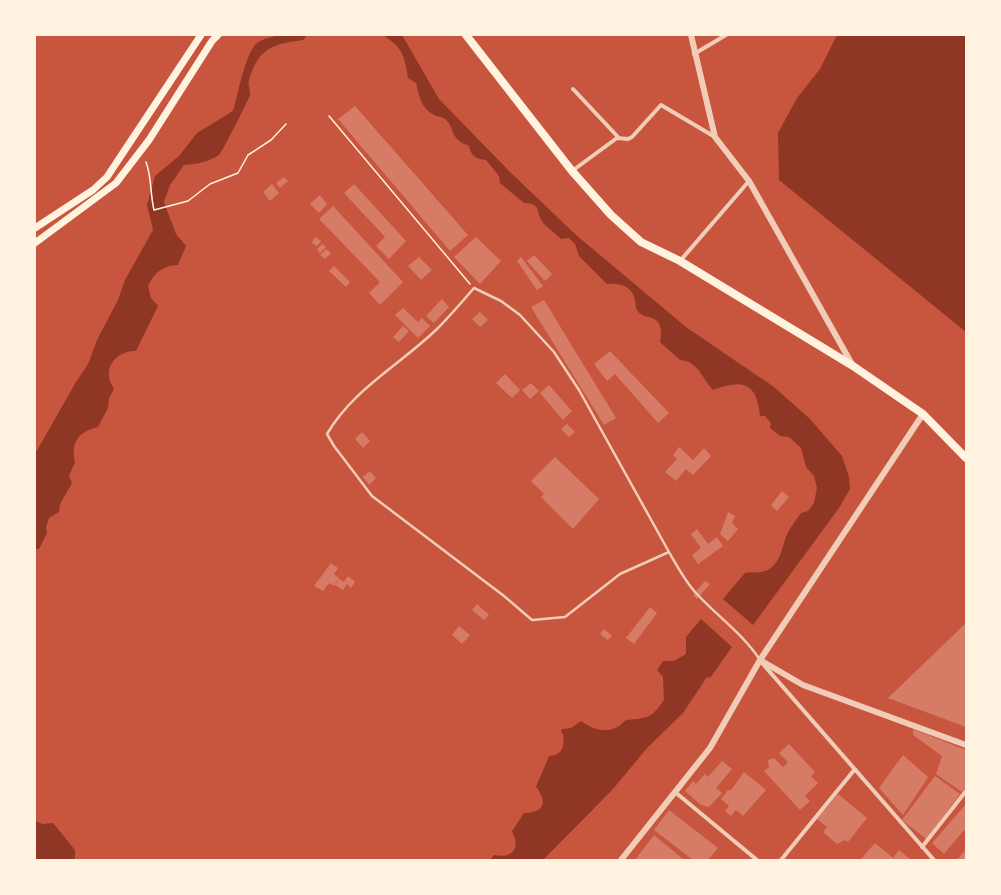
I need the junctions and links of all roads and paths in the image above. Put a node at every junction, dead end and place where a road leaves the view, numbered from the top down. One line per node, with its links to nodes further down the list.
1 (201, 35): 15 (main road)
2 (218, 35): 16 (main road)
3 (466, 35): 13 (main road)
4 (691, 35): 6 (street)
5 (726, 35): 6 (street)
6 (694, 54): 11 (street)
7 (573, 89): 10 (street)
8 (329, 116): 18 (path)
9 (286, 124): 12 (path)
10 (618, 137): 11 (street); 13 (street)
11 (715, 137): 14 (street)
12 (146, 162)
13 (572, 171): 17 (main road)
14 (749, 181): 17 (street); 19 (street)
15 (35, 228)
16 (35, 243)
17 (680, 261): 19 (main road)
18 (474, 288): 22 (lane); 22 (lane)
19 (853, 366): 20 (main road)
20 (923, 414): 21 (main road); 23 (street)
21 (966, 458)
22 (669, 552): 23 (lane)
23 (760, 660): 24 (street); 25 (street); 27 (street)
24 (966, 745)
25 (855, 769): 28 (street); 31 (street)
26 (966, 791): 28 (street)
27 (674, 792): 29 (street); 30 (street)
28 (922, 847): 32 (street)
29 (621, 860)
30 (757, 860)
31 (781, 860)
32 (934, 860)

